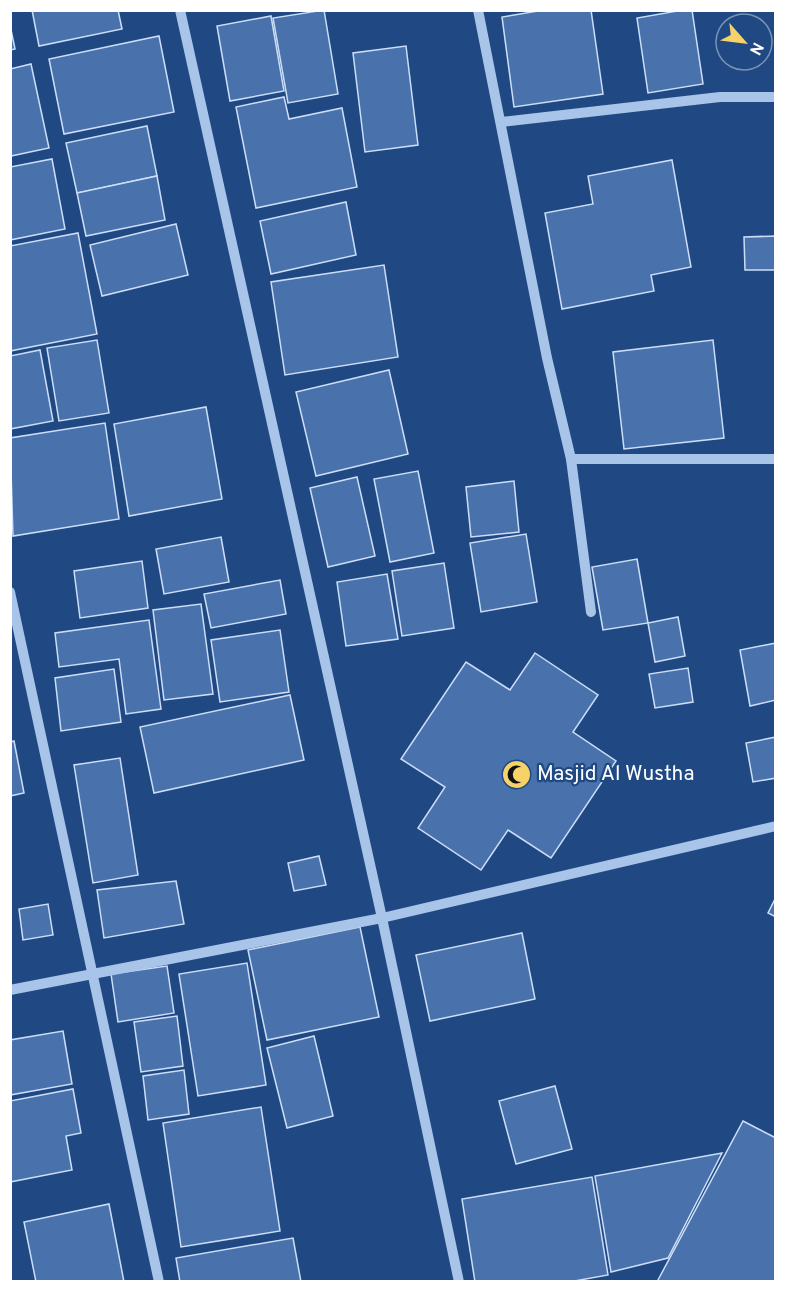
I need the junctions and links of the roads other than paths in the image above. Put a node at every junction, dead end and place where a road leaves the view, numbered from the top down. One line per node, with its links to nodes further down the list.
1 (180, 10): 10 (street)
2 (478, 10): 4 (street)
3 (776, 97): 4 (street)
4 (501, 123): 5 (street)
5 (572, 459): 6 (street); 8 (street)
6 (776, 459)
7 (10, 592): 11 (street)
8 (591, 612)
9 (776, 825): 10 (street)
10 (382, 918): 11 (street); 14 (street)
11 (92, 975): 12 (street); 13 (street)
12 (10, 990)
13 (159, 1281)
14 (459, 1281)

